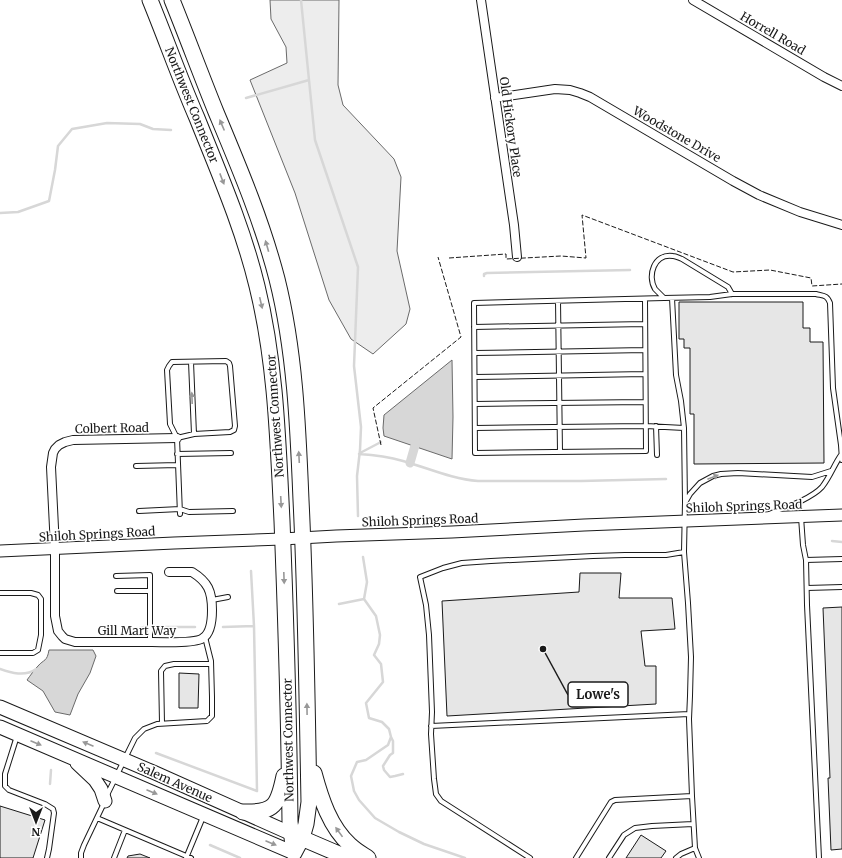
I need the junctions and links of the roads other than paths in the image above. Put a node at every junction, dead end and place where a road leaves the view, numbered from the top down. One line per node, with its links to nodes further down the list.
1 (150, 0): 53 (highway, Northwest Connector, one-way to 53)
2 (172, 0): 52 (highway, Northwest Connector, one-way to 2)
3 (481, 0): 6 (street, Old Hickory Place)
4 (692, 0): 5 (street, Horrell Road)
5 (841, 85)
6 (495, 98): 7 (street, Woodstone Drive); 8 (street, Old Hickory Place)
7 (842, 225)
8 (517, 257)
9 (732, 294): 10 (lane); 11 (lane); 38 (lane)
10 (664, 298): 11 (lane); 12 (lane)
11 (672, 298): 31 (lane)
12 (645, 299): 13 (lane); 14 (lane)
13 (558, 301): 15 (lane); 16 (lane)
14 (645, 324): 15 (lane); 17 (lane)
15 (558, 325): 16 (lane); 18 (lane)
16 (474, 327): 19 (lane)
17 (645, 350): 18 (lane); 21 (lane)
18 (558, 351): 19 (lane); 22 (lane)
19 (475, 353): 23 (lane)
20 (191, 362): 32 (lane, one-way to 20); 32 (lane); 33 (lane)
21 (645, 374): 22 (lane); 24 (lane)
22 (559, 376): 23 (lane); 25 (lane)
23 (475, 377): 26 (lane)
24 (645, 402): 25 (lane); 27 (lane)
25 (559, 403): 26 (lane); 29 (lane)
26 (475, 404): 30 (lane)
27 (646, 426): 28 (lane); 29 (lane); 34 (lane)
28 (656, 426): 31 (lane); 37 (lane)
29 (560, 427): 30 (lane); 34 (lane)
30 (475, 428): 34 (lane)
31 (684, 428): 43 (lane)
32 (194, 434): 33 (lane)
33 (177, 438): 36 (lane); 54 (street, Colbert Road)
34 (560, 452)
35 (231, 453): 36 (lane)
36 (177, 454): 40 (lane)
37 (657, 455)
38 (841, 455): 39 (lane); 42 (lane)
39 (842, 460)
40 (178, 465): 41 (lane); 44 (lane)
41 (136, 466)
42 (831, 471): 43 (lane, one-way to 42); 50 (lane)
43 (685, 502): 51 (lane)
44 (180, 509): 45 (lane); 46 (lane); 47 (lane)
45 (139, 511)
46 (232, 511)
47 (180, 514)
48 (842, 515): 49 (street, Shiloh Springs Road)
49 (801, 517): 50 (street, Shiloh Springs Road); 58 (lane)
50 (757, 518): 51 (street, Shiloh Springs Road)
51 (685, 521): 52 (street, Shiloh Springs Road); 56 (lane)
52 (303, 538): 53 (street, Shiloh Springs Road); 78 (highway, Northwest Connector, one-way to 52)
53 (282, 539): 54 (street, Shiloh Springs Road); 79 (highway, Northwest Connector, one-way to 79)
54 (55, 548): 55 (street, Shiloh Springs Road); 69 (street, Gill Mart Way)
55 (0, 551)
56 (684, 552): 73 (lane); 75 (lane)
57 (842, 559): 58 (lane)
58 (806, 560): 62 (lane)
59 (169, 572): 67 (street)
60 (116, 576): 64 (lane)
61 (842, 587): 62 (lane)
62 (807, 588): 106 (lane)
63 (117, 591): 64 (lane)
64 (150, 591): 69 (lane)
65 (0, 593): 70 (lane)
66 (228, 597): 67 (lane)
67 (212, 600): 68 (street)
68 (205, 637): 69 (street, Gill Mart Way); 71 (lane)
69 (150, 642)
70 (0, 653)
71 (211, 664): 74 (lane); 74 (lane)
72 (0, 707): 81 (main road, Salem Avenue, one-way to 72)
73 (689, 714): 75 (lane); 85 (lane)
74 (162, 723): 81 (lane)
75 (431, 726): 101 (lane)
76 (0, 727): 77 (main road, Salem Avenue)
77 (18, 735): 80 (main road, Salem Avenue, one-way to 80); 84 (lane)
78 (308, 748): 92 (highway); 100 (highway, one-way to 78)
79 (289, 755): 87 (highway); 92 (highway, Northwest Connector)
80 (72, 758): 82 (main road, Salem Avenue); 86 (main road)
81 (124, 760): 82 (lane); 87 (main road, Salem Avenue)
82 (116, 776): 86 (lane); 88 (main road, Salem Avenue, one-way to 88)
83 (0, 784): 84 (lane)
84 (5, 786): 96 (lane)
85 (692, 796): 90 (lane); 102 (lane)
86 (105, 801): 89 (lane)
87 (243, 812): 92 (main road, Salem Avenue)
88 (204, 815): 94 (main road, Salem Avenue, one-way to 94); 95 (lane)
89 (97, 818): 91 (lane); 97 (lane)
90 (693, 824): 93 (lane); 103 (lane)
91 (125, 830): 95 (lane); 98 (lane)
92 (297, 836): 94 (highway); 99 (highway, Salem Avenue)
93 (695, 848): 104 (lane); 105 (lane)
94 (299, 856)
95 (188, 857)
96 (47, 858)
97 (80, 858)
98 (114, 858)
99 (348, 858)
100 (368, 858)
101 (530, 858)
102 (576, 858)
103 (609, 858)
104 (676, 858)
105 (699, 858)
106 (819, 858)

